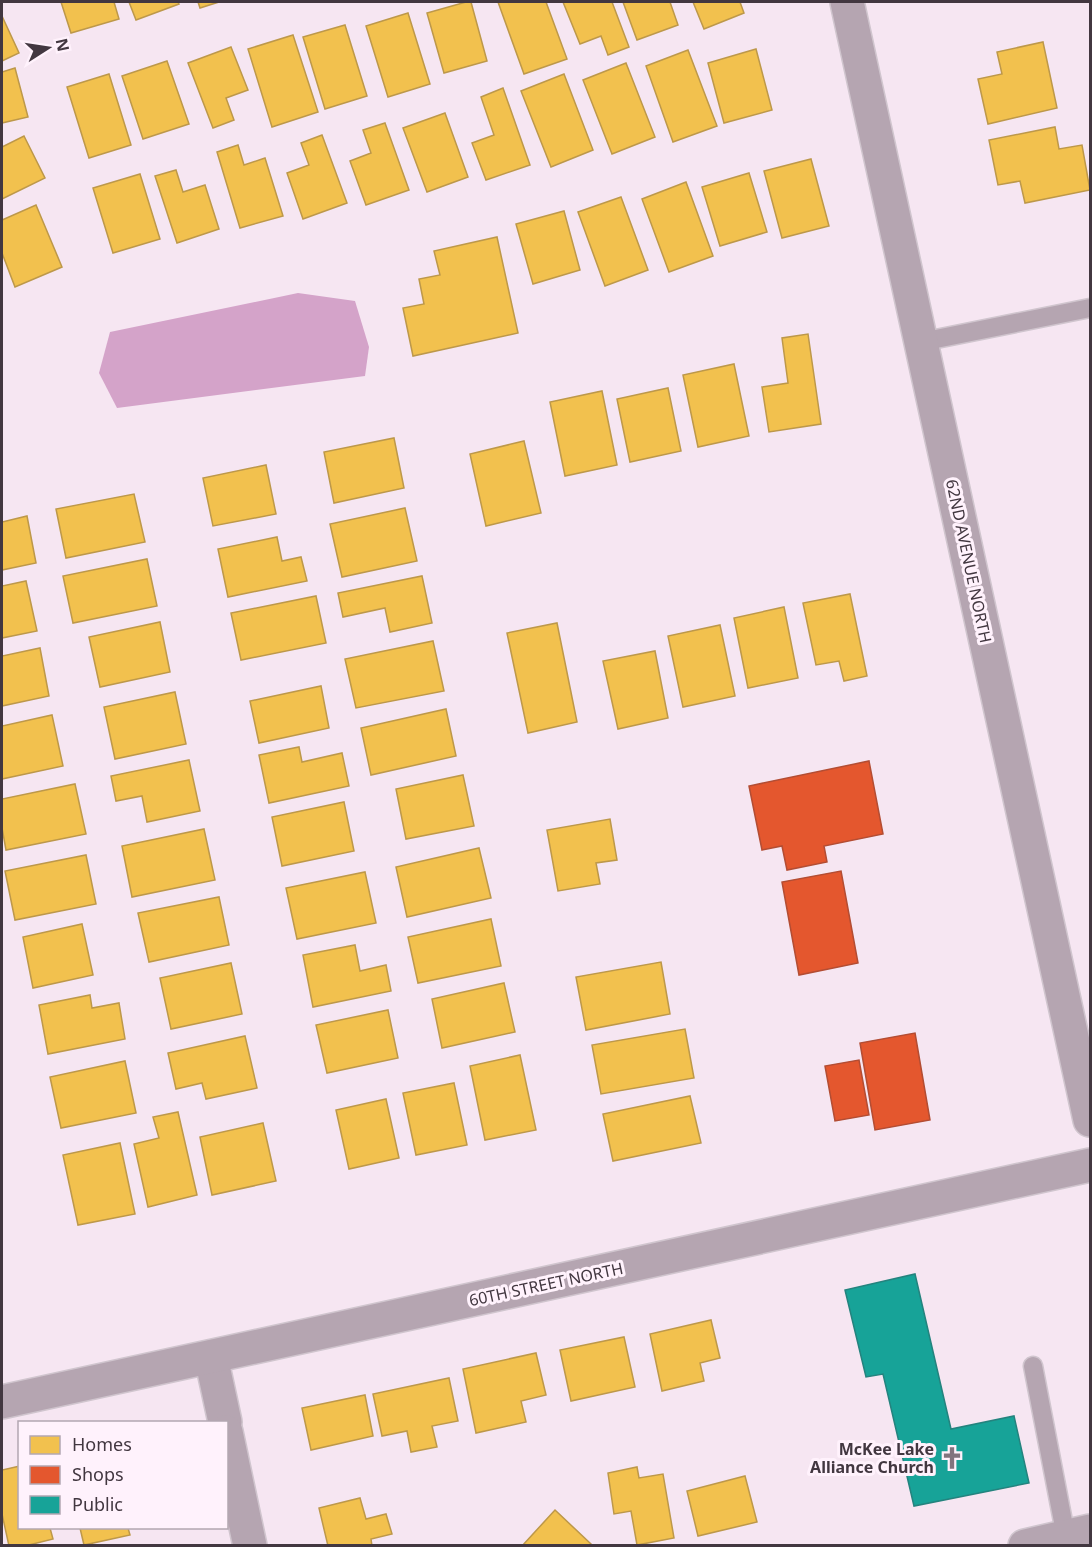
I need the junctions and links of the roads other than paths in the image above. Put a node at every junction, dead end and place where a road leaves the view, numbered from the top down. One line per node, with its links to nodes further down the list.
1 (847, 2): 3 (street, 62ND AVENUE NORTH)
2 (1090, 308): 3 (lane)
3 (921, 342): 4 (street, 62ND AVENUE NORTH)
4 (1090, 1120)
5 (1090, 1166): 6 (street, 60TH STREET NORTH)
6 (211, 1357): 8 (street, 60TH STREET NORTH); 9 (street)
7 (1033, 1366): 11 (lane)
8 (2, 1402)
9 (225, 1421)
10 (228, 1441): 12 (street)
11 (1078, 1534): 13 (street)
12 (250, 1545)
13 (1025, 1545)

